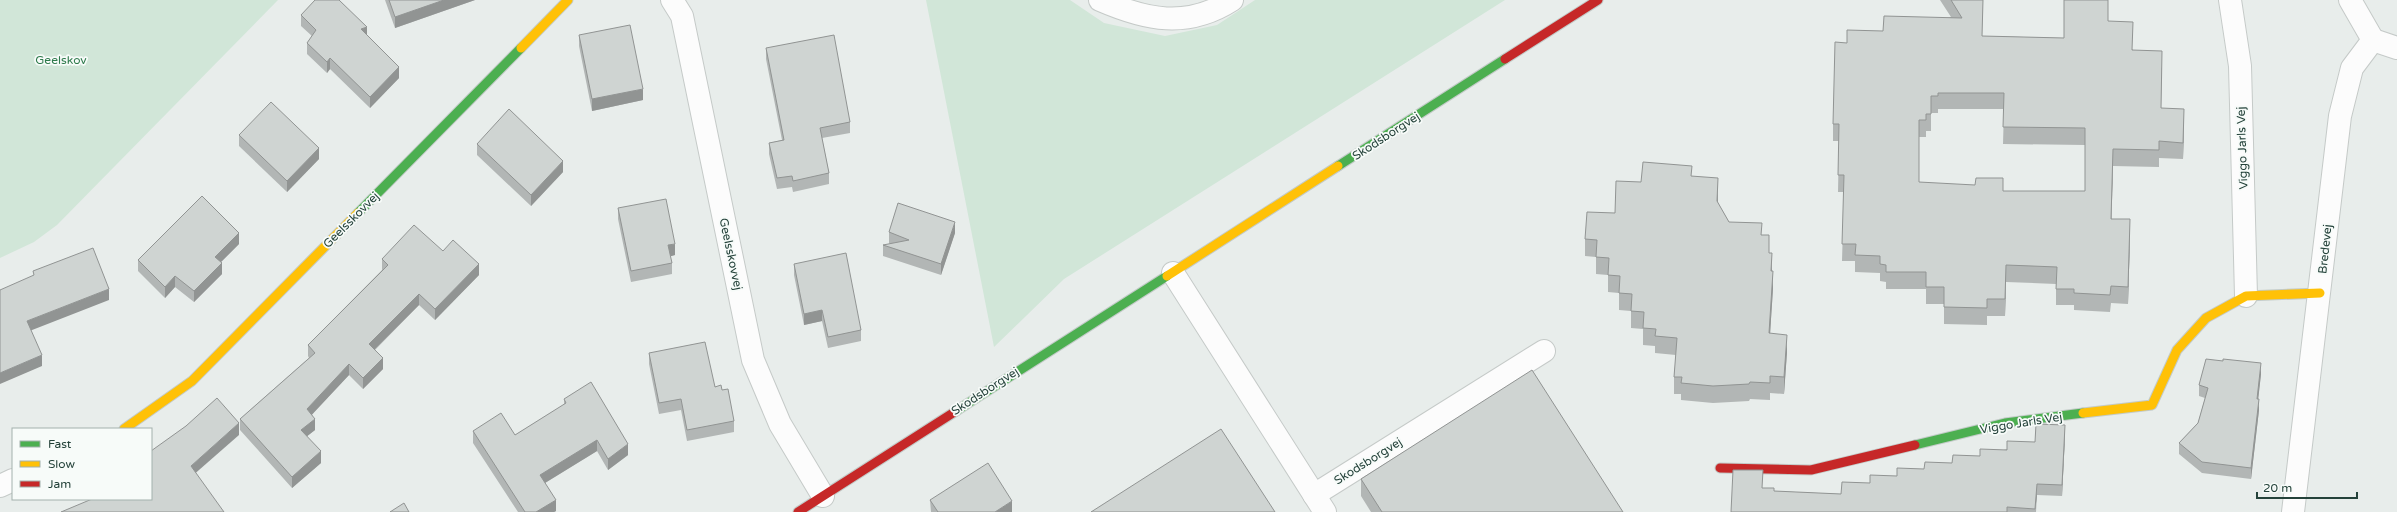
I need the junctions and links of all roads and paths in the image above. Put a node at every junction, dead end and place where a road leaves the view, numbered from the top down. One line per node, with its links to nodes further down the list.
1 (568, 0): 14 (street, Geelsskovvej)
2 (672, 0): 18 (street, Geelsskovvej)
3 (1100, 0): 4 (street)
4 (1232, 0)
5 (1598, 0): 10 (street, Skodsborgvej)
6 (2230, 0): 12 (street, Viggo Jarls Vej)
7 (2350, 0): 8 (street)
8 (2373, 40): 9 (street); 11 (street, Bredevej)
9 (2397, 48)
10 (1173, 273): 18 (street, Skodsborgvej); 19 (street, Skodsborgvej)
11 (2320, 293): 12 (street, Viggo Jarls Vej); 21 (street, Bredevej)
12 (2246, 296): 15 (street, Viggo Jarls Vej)
13 (1544, 351): 19 (street, Skodsborgvej)
14 (125, 428)
15 (1720, 468)
16 (12, 480): 17 (street)
17 (0, 486)
18 (823, 496): 20 (street, Skodsborgvej)
19 (1319, 503)
20 (798, 512)
21 (2293, 512)

